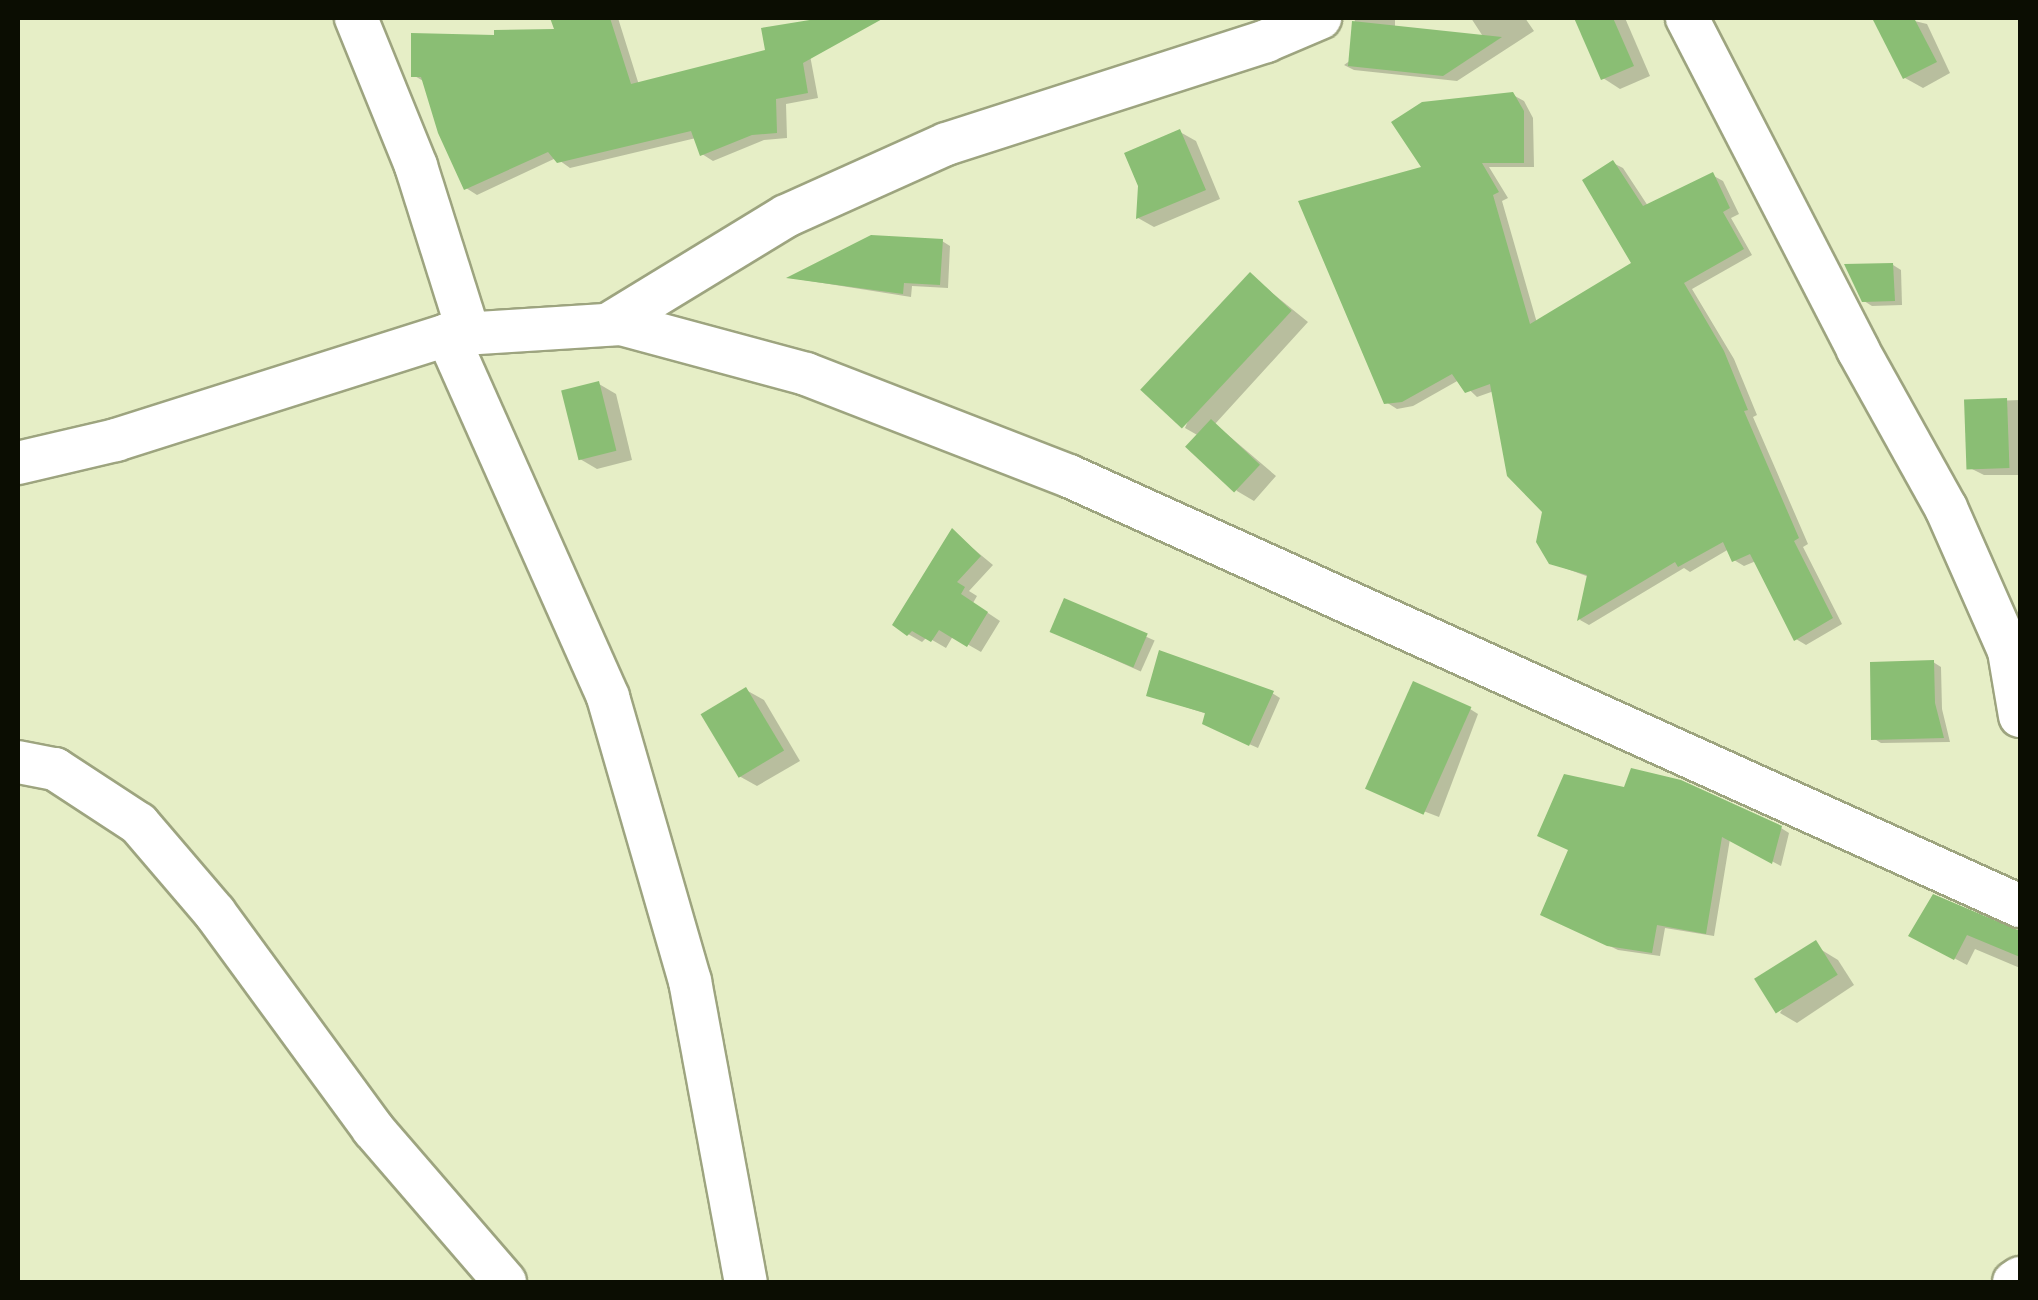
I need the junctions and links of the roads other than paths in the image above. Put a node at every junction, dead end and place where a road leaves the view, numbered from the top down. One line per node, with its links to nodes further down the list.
1 (356, 18): 6 (street)
2 (1320, 18): 4 (street)
3 (1687, 18): 8 (street)
4 (1264, 29): 5 (street)
5 (609, 324): 6 (street); 10 (street)
6 (458, 334): 7 (street); 13 (street)
7 (18, 462)
8 (2020, 716)
9 (18, 762): 12 (street)
10 (2020, 906)
11 (2020, 1278): 14 (street)
12 (505, 1282)
13 (746, 1282)
14 (2014, 1282)

